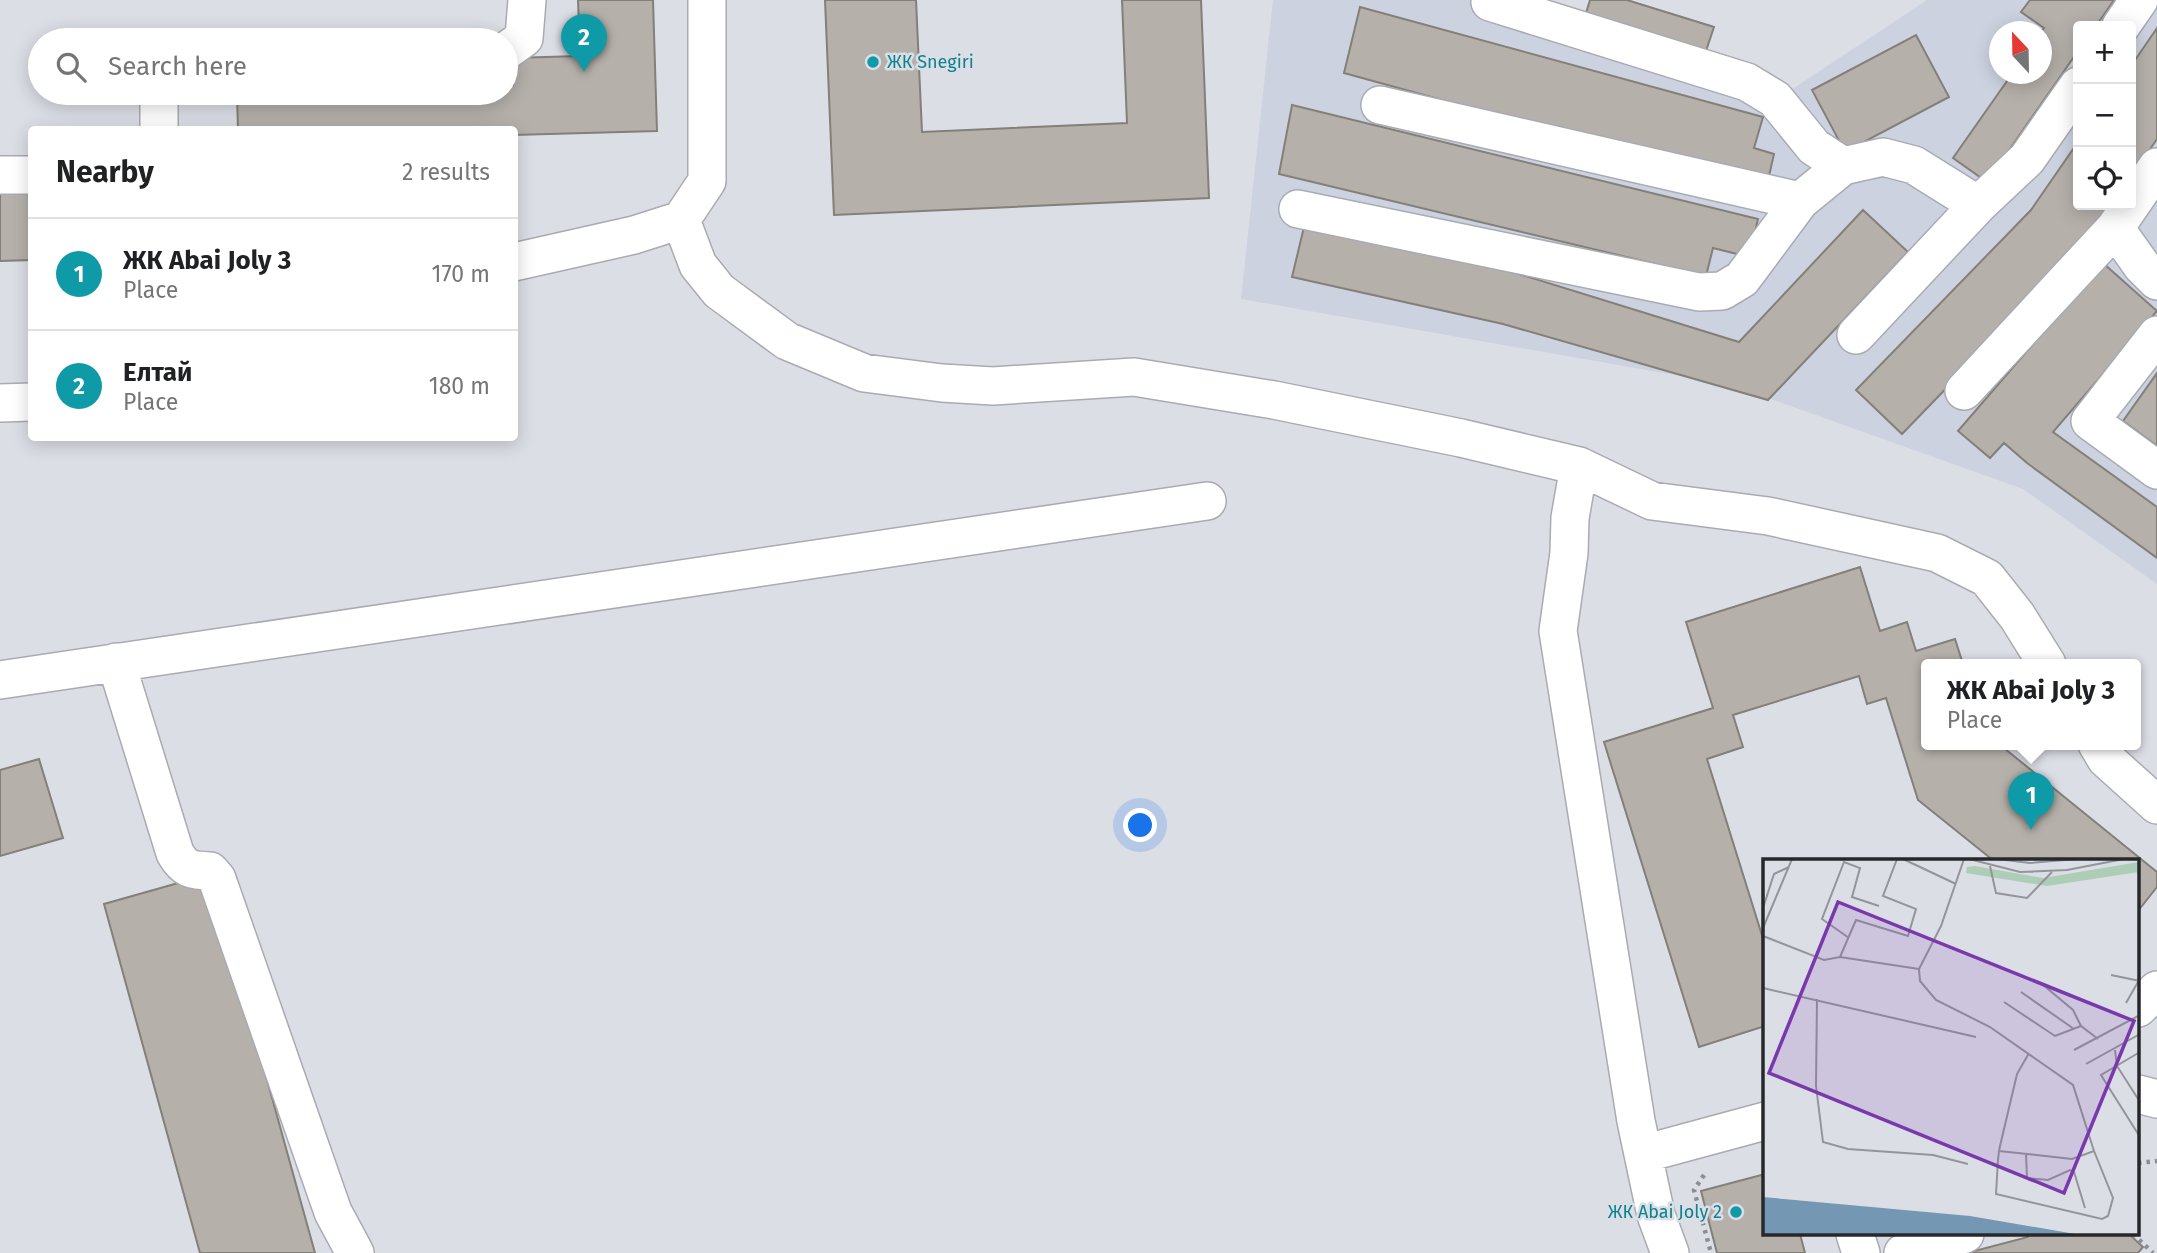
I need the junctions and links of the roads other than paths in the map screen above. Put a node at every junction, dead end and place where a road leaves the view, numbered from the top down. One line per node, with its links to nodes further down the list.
1 (527, 0): 6 (lane)
2 (707, 0): 18 (lane)
3 (2139, 0): 5 (lane)
4 (1490, 2): 11 (lane)
5 (2124, 21)
6 (518, 42)
7 (2073, 93): 16 (lane)
8 (159, 105): 10 (lane)
9 (1380, 105): 15 (lane)
10 (159, 126)
11 (1843, 166): 15 (lane); 16 (lane)
12 (2157, 167): 19 (lane)
13 (0, 175): 14 (lane)
14 (28, 175)
15 (1800, 201): 17 (lane)
16 (1978, 205): 22 (lane)
17 (1298, 209)
18 (681, 220): 20 (lane); 27 (lane)
19 (2115, 228): 21 (lane); 24 (lane)
20 (518, 261)
21 (2157, 281)
22 (1856, 335)
23 (2157, 335): 28 (lane)
24 (1964, 391)
25 (0, 402): 26 (lane)
26 (28, 402)
27 (1579, 466): 30 (lane); 40 (lane)
28 (2157, 470)
29 (1207, 501): 31 (lane)
30 (2044, 659)
31 (116, 662): 32 (lane); 43 (lane)
32 (0, 680)
33 (2101, 750): 34 (lane)
34 (2157, 805)
35 (2157, 990): 36 (lane)
36 (2140, 1006)
37 (2140, 1095): 38 (lane)
38 (2157, 1099)
39 (1763, 1122): 40 (lane)
40 (1643, 1154): 44 (lane)
41 (1856, 1236): 45 (lane)
42 (1958, 1236): 46 (lane)
43 (355, 1253)
44 (1670, 1253)
45 (1861, 1253)
46 (1903, 1253)

